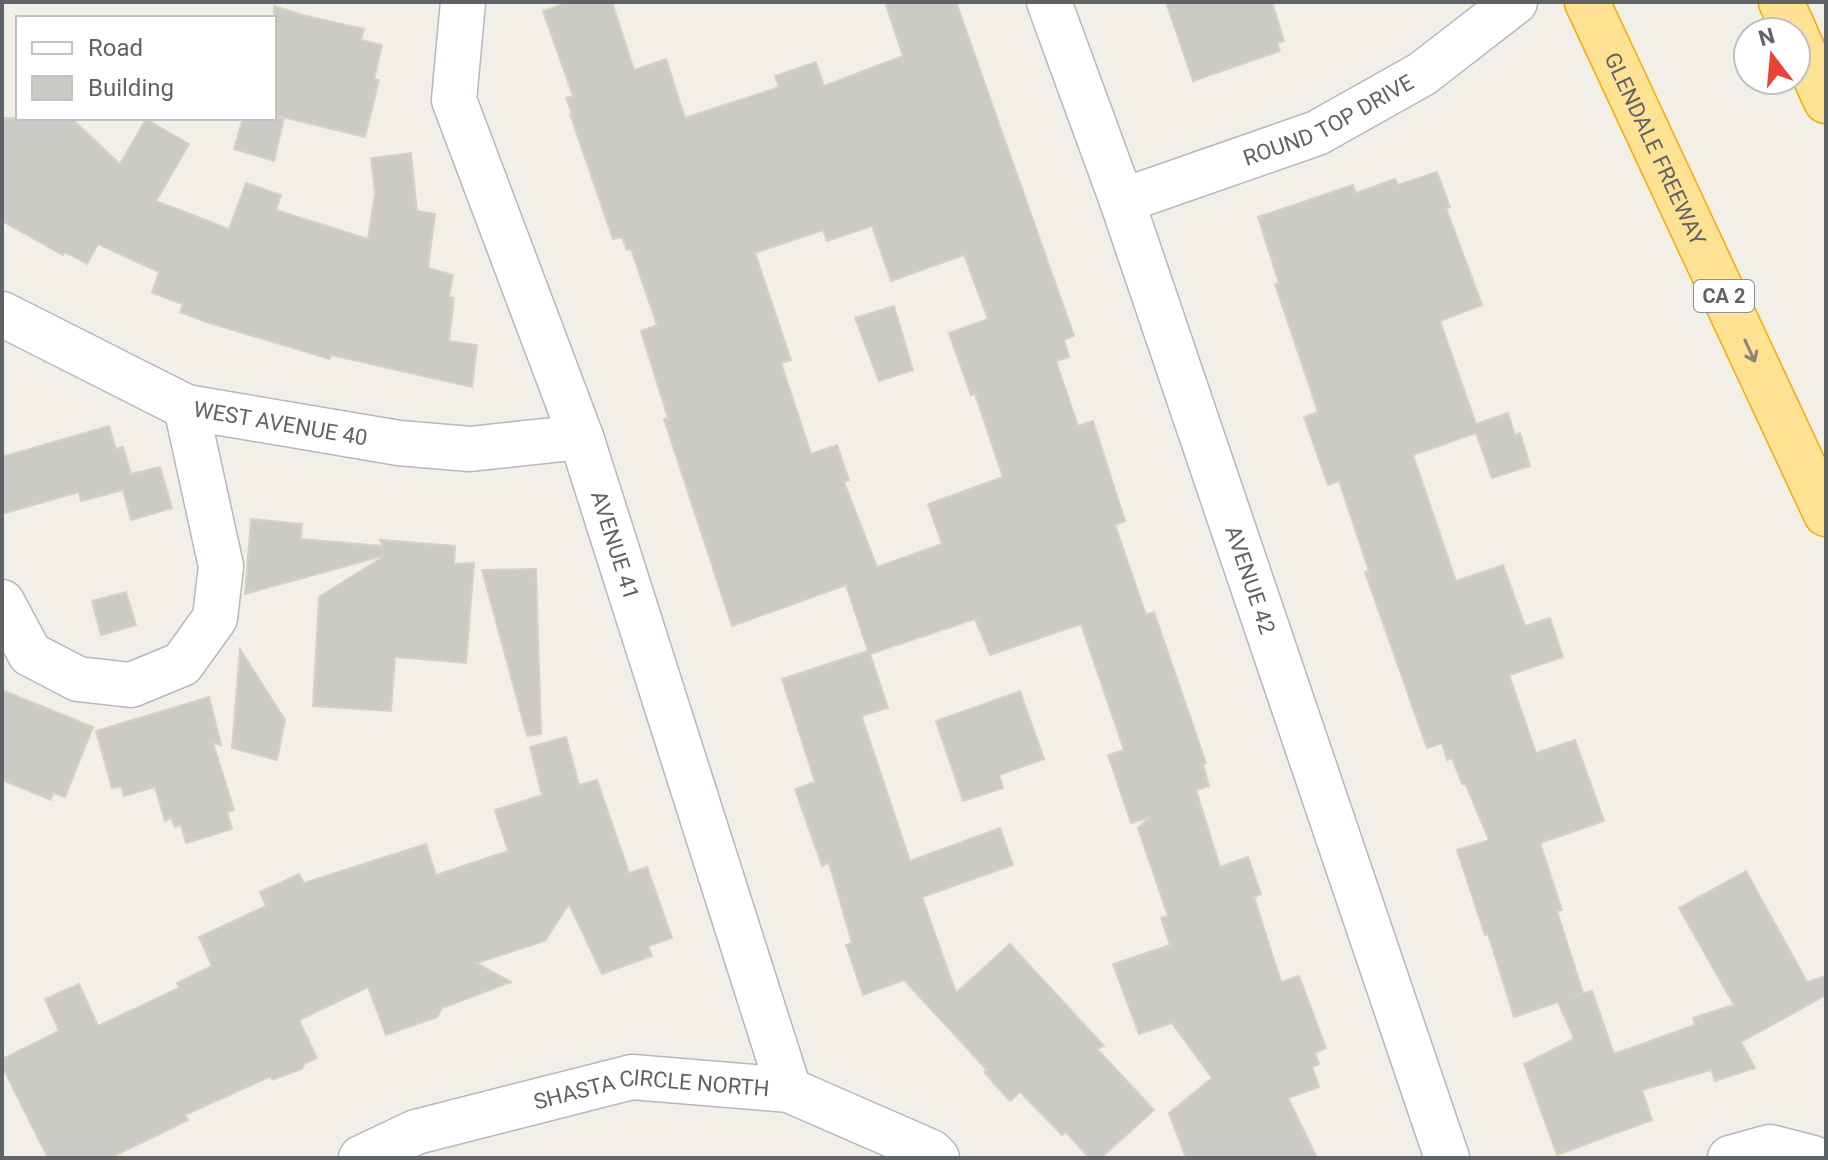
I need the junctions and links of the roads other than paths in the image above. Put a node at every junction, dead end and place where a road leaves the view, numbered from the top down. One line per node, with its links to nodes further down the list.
1 (463, 2): 10 (street, AVENUE 41)
2 (1049, 2): 7 (street, AVENUE 42)
3 (1515, 2): 7 (street, ROUND TOP DRIVE)
4 (1587, 2): 11 (highway, GLENDALE FREEWAY / CA 2, one-way to 11)
5 (1812, 71): 6 (highway)
6 (1826, 101)
7 (1122, 201): 16 (street, AVENUE 42)
8 (2, 314): 9 (street, WEST AVENUE 40)
9 (186, 407): 10 (street, WEST AVENUE 40); 12 (street)
10 (581, 437): 13 (street, AVENUE 41)
11 (1826, 514)
12 (2, 602)
13 (789, 1090): 14 (street, SHASTA CIRCLE NORTH); 15 (street, SHASTA CIRCLE NORTH)
14 (361, 1158)
15 (937, 1158)
16 (1447, 1158)
17 (1730, 1158): 18 (street)
18 (1813, 1158)

